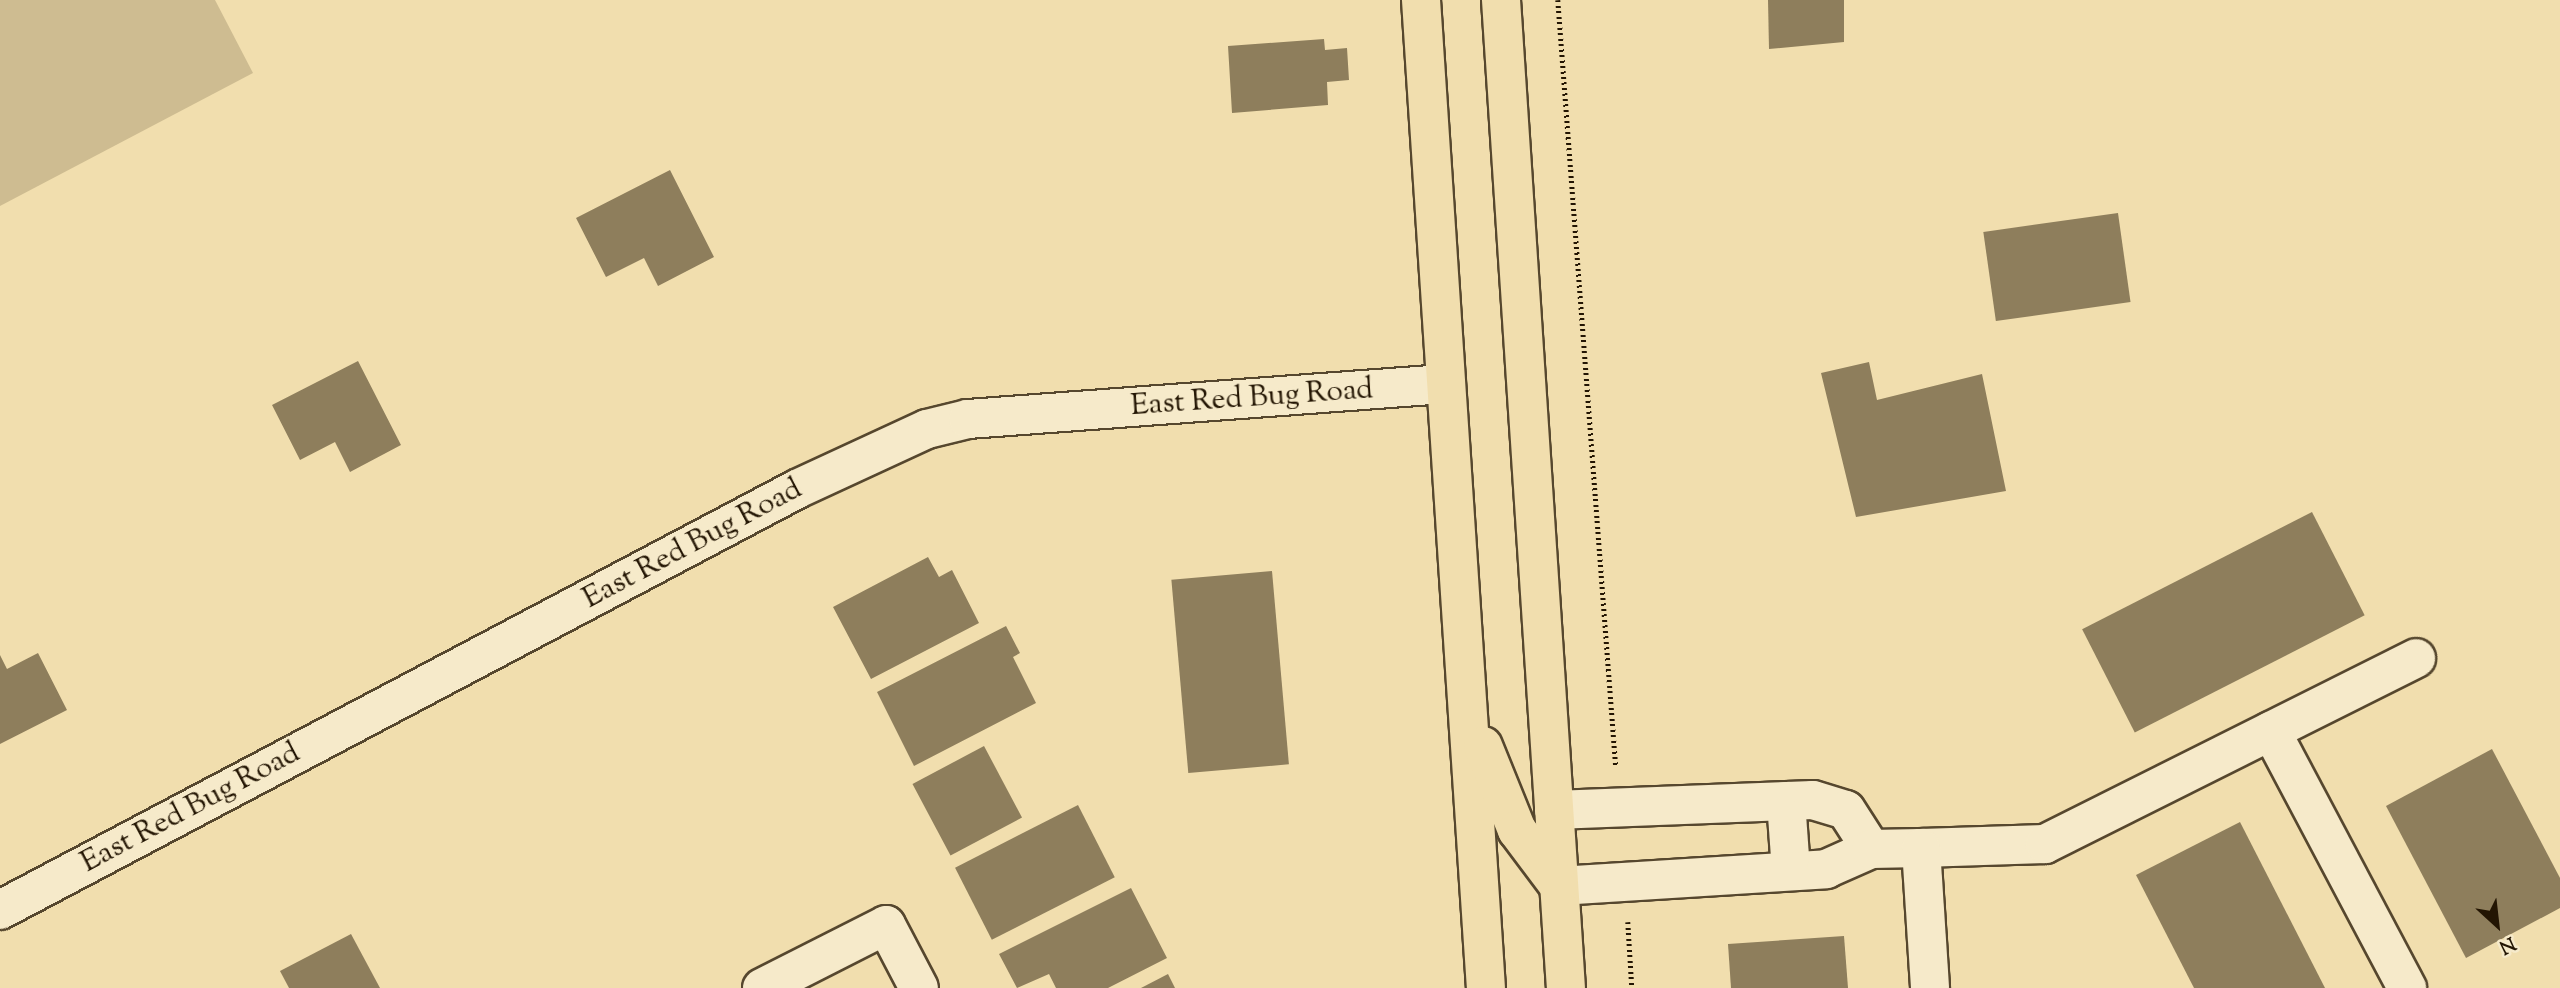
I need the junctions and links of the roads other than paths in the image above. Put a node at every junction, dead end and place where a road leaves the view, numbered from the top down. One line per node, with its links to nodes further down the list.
1 (1421, 0): 3 (main road)
2 (1501, 0): 8 (main road)
3 (1446, 384): 5 (main road); 13 (street, East Red Bug Road)
4 (2416, 658): 6 (street)
5 (1467, 704): 12 (main road); 16 (main road)
6 (2271, 731): 9 (street); 19 (street)
7 (1786, 801): 8 (street); 10 (street); 11 (street)
8 (1554, 810): 12 (main road)
9 (1921, 848): 10 (street); 18 (street)
10 (1871, 849): 11 (street)
11 (1791, 870): 12 (street)
12 (1559, 886): 17 (main road)
13 (0, 910)
14 (762, 988): 15 (street)
15 (919, 988)
16 (1486, 988)
17 (1566, 988)
18 (1930, 988)
19 (2407, 988)

